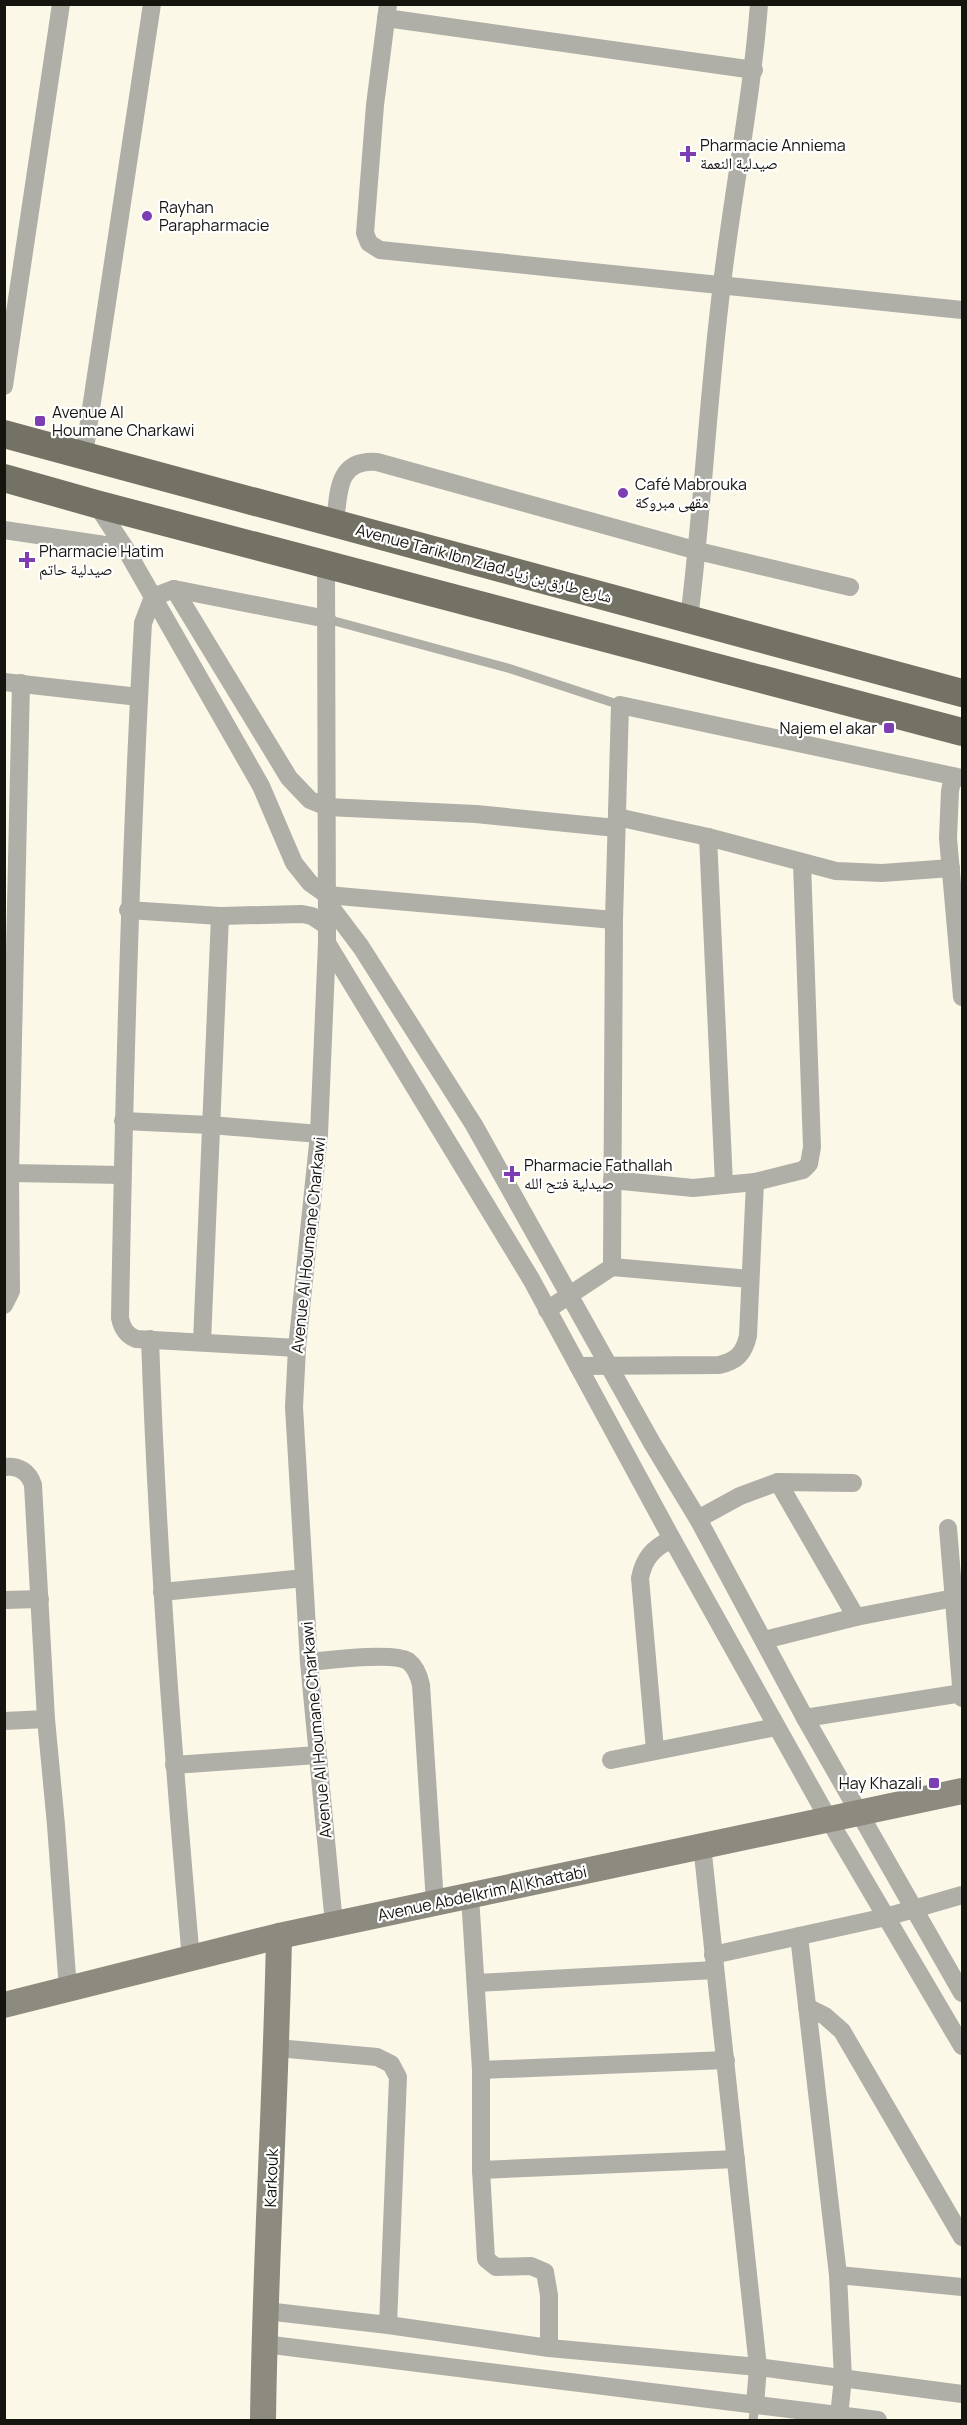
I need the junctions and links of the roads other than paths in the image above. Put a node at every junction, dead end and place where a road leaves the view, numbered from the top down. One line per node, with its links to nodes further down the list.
1 (61, 4): 8 (street)
2 (152, 4): 10 (street)
3 (759, 4): 5 (street)
4 (387, 11): 5 (street); 6 (street)
5 (754, 70): 6 (street)
6 (722, 284): 7 (street); 16 (street)
7 (963, 310)
8 (4, 386)
9 (4, 434): 10 (main road, Avenue Tarik Ibn Ziad شارع طارق بن زياد)
10 (84, 455): 13 (main road, Avenue Tarik Ibn Ziad شارع طارق بن زياد)
11 (4, 478): 12 (main road)
12 (96, 504): 15 (street); 17 (main road)
13 (336, 523): 16 (street); 17 (main road); 17 (main road); 22 (main road, Avenue Tarik Ibn Ziad شارع طارق بن زياد)
14 (4, 530): 15 (street)
15 (124, 548): 20 (street)
16 (698, 551): 18 (street); 22 (street)
17 (327, 565): 21 (street, Avenue Al Houmane Charkawi); 27 (main road)
18 (850, 587)
19 (174, 589): 20 (street); 21 (street); 29 (street)
20 (153, 597): 25 (street); 34 (street)
21 (327, 619): 26 (lane); 29 (street, Avenue Al Houmane Charkawi)
22 (689, 619): 24 (main road, Avenue Tarik Ibn Ziad شارع طارق بن زياد)
23 (13, 682): 25 (street); 43 (street)
24 (963, 693)
25 (139, 698): 35 (street)
26 (620, 705): 28 (street); 30 (street)
27 (963, 732)
28 (958, 777): 33 (street)
29 (327, 807): 30 (street); 34 (street, Avenue Al Houmane Charkawi)
30 (616, 822): 31 (street); 37 (street)
31 (708, 837): 32 (street); 47 (street)
32 (802, 863): 33 (street); 46 (street)
33 (951, 868): 39 (street)
34 (327, 898): 37 (street); 38 (street, Avenue Al Houmane Charkawi); 50 (street)
35 (128, 910): 36 (street); 40 (street)
36 (220, 916): 38 (street); 41 (street)
37 (614, 920): 45 (street)
38 (327, 934): 42 (street, Avenue Al Houmane Charkawi); 52 (street)
39 (963, 998)
40 (123, 1121): 41 (street); 44 (street)
41 (210, 1125): 42 (street); 54 (street)
42 (319, 1134): 55 (street, Avenue Al Houmane Charkawi)
43 (10, 1173): 44 (street); 51 (street)
44 (122, 1175): 53 (street)
45 (612, 1180): 47 (street); 48 (street)
46 (755, 1182): 47 (street); 49 (street)
47 (724, 1184)
48 (612, 1267): 49 (street); 50 (street)
49 (750, 1279): 56 (street)
50 (570, 1295): 52 (street); 56 (street)
51 (4, 1305)
52 (548, 1310): 57 (street)
53 (150, 1339): 54 (street); 65 (street)
54 (202, 1342): 55 (street)
55 (297, 1348): 64 (street, Avenue Al Houmane Charkawi)
56 (608, 1365): 57 (street); 61 (street)
57 (578, 1366): 63 (street)
58 (4, 1467): 67 (street)
59 (778, 1482): 60 (street); 61 (street); 69 (street)
60 (853, 1483)
61 (698, 1519): 70 (street)
62 (948, 1528): 66 (street)
63 (672, 1539): 77 (street); 78 (street)
64 (304, 1578): 65 (street); 71 (street, Avenue Al Houmane Charkawi)
65 (162, 1592): 81 (street)
66 (954, 1598): 69 (street); 72 (street)
67 (40, 1599): 68 (street); 75 (street)
68 (4, 1600)
69 (856, 1617): 70 (street)
70 (764, 1640): 74 (street)
71 (309, 1662): 79 (street, Avenue Al Houmane Charkawi); 88 (street)
72 (962, 1693): 73 (street); 74 (street)
73 (963, 1698)
74 (805, 1718): 83 (street)
75 (46, 1719): 76 (street); 97 (street)
76 (4, 1721)
77 (776, 1727): 78 (street); 84 (street)
78 (655, 1750): 80 (street)
79 (317, 1755): 81 (street); 91 (street, Avenue Al Houmane Charkawi)
80 (611, 1760)
81 (174, 1765): 94 (street)
82 (963, 1791): 83 (main road, Avenue Abdelkrim Al Khattabi)
83 (861, 1815): 84 (main road, Avenue Abdelkrim Al Khattabi); 89 (street)
84 (828, 1820): 85 (main road, Avenue Abdelkrim Al Khattabi); 90 (street)
85 (702, 1845): 87 (main road, Avenue Abdelkrim Al Khattabi); 95 (street)
86 (963, 1895): 89 (street)
87 (470, 1896): 88 (main road, Avenue Abdelkrim Al Khattabi); 96 (street)
88 (435, 1904): 91 (main road, Avenue Abdelkrim Al Khattabi)
89 (914, 1909): 90 (street); 98 (street)
90 (886, 1917): 93 (street); 101 (street)
91 (334, 1924): 92 (main road, Avenue Abdelkrim Al Khattabi)
92 (279, 1936): 94 (main road, Avenue Abdelkrim Al Khattabi); 102 (main road, Karkouk)
93 (799, 1936): 95 (street); 100 (street)
94 (191, 1960): 97 (main road, Avenue Abdelkrim Al Khattabi)
95 (714, 1963): 96 (street); 103 (street)
96 (476, 1983): 104 (street)
97 (68, 1990): 99 (main road, Avenue Abdelkrim Al Khattabi)
98 (963, 1994)
99 (4, 2005)
100 (807, 2007): 107 (street); 108 (street)
101 (963, 2046)
102 (277, 2048): 110 (main road, Karkouk); 111 (street)
103 (726, 2060): 104 (street); 105 (street)
104 (481, 2070): 106 (street)
105 (736, 2160): 106 (street); 114 (street)
106 (481, 2170): 113 (street)
107 (963, 2237)
108 (838, 2275): 109 (street); 115 (street)
109 (963, 2288)
110 (266, 2311): 111 (street); 112 (main road, Karkouk)
111 (388, 2325): 113 (street)
112 (264, 2344): 117 (street); 119 (main road, Karkouk)
113 (549, 2348): 114 (street)
114 (758, 2367): 115 (street); 117 (street)
115 (843, 2378): 116 (street); 118 (street)
116 (963, 2394)
117 (754, 2413): 118 (street)
118 (839, 2416): 120 (street)
119 (263, 2421)
120 (878, 2421)

